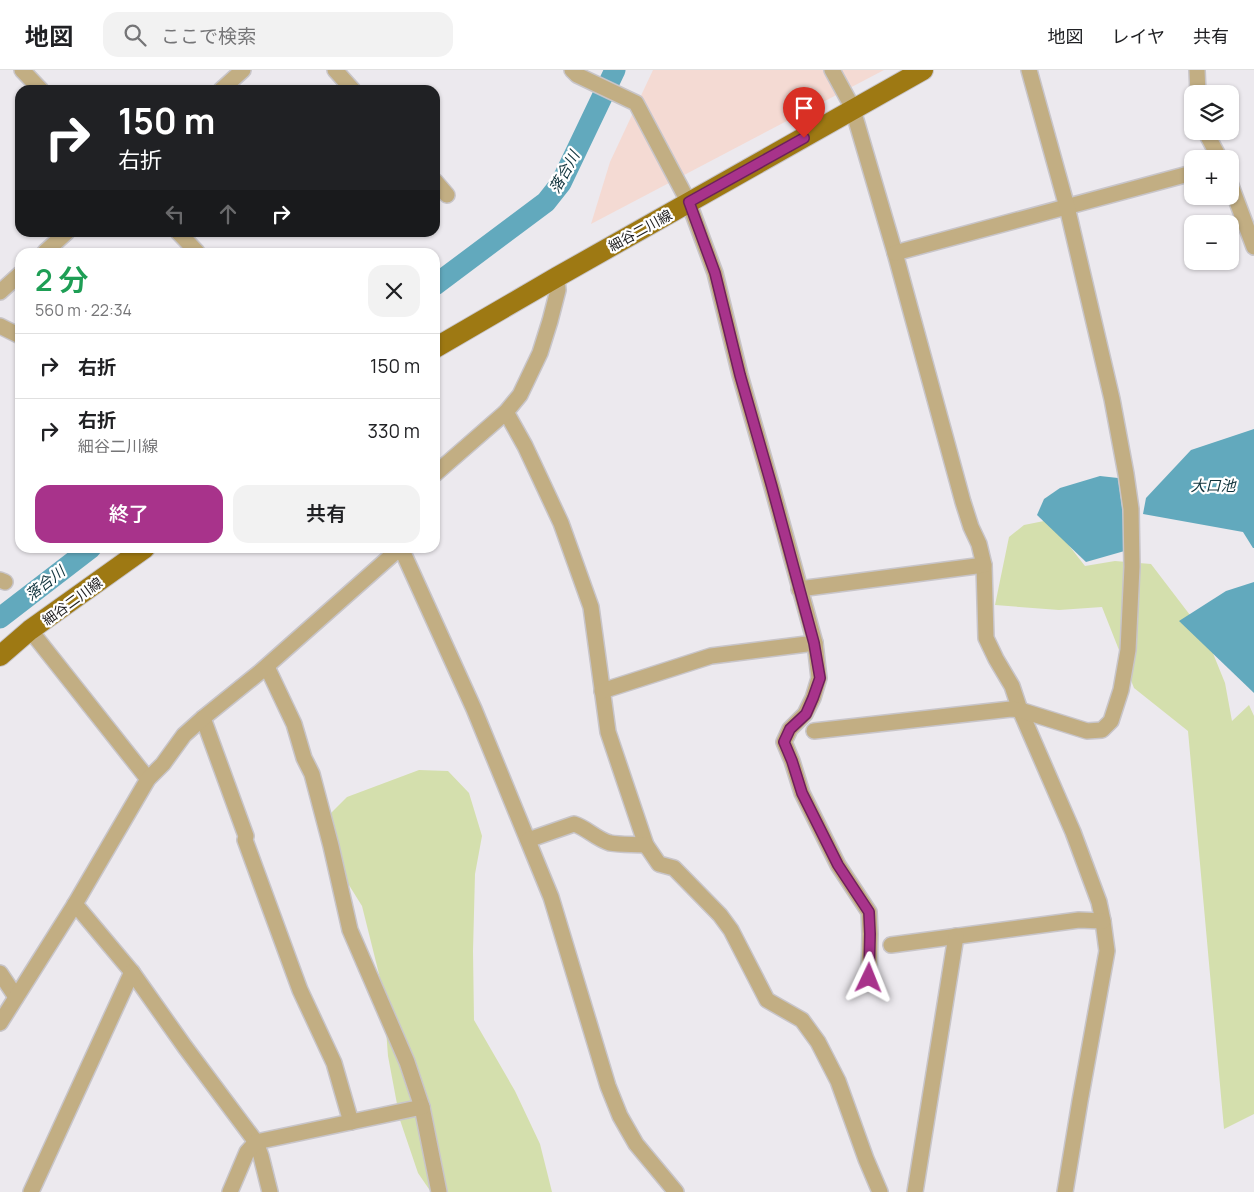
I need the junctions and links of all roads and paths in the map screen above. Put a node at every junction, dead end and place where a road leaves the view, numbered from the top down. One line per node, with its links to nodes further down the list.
1 (22, 70): 9 (street)
2 (242, 70): 10 (street)
3 (335, 70): 11 (street)
4 (832, 70): 13 (street)
5 (923, 70): 13 (main road, 細谷二川線)
6 (1029, 70): 19 (street)
7 (1197, 70): 12 (street)
8 (575, 73): 17 (street)
9 (36, 85)
10 (226, 85)
11 (348, 85)
12 (1198, 85)
13 (852, 110): 17 (main road, 細谷二川線); 25 (street)
14 (1184, 175): 19 (street)
15 (440, 187): 16 (street)
16 (447, 195)
17 (689, 202): 26 (main road, 細谷二川線); 38 (street)
18 (1238, 205): 22 (street)
19 (1067, 207): 25 (street); 44 (street)
20 (61, 237): 23 (street)
21 (183, 237): 24 (street)
22 (1254, 247)
23 (49, 248)
24 (193, 248)
25 (895, 252): 37 (street)
26 (557, 277): 31 (main road, 細谷二川線); 32 (street)
27 (15, 278): 28 (street)
28 (0, 292)
29 (0, 326): 30 (street)
30 (15, 334)
31 (440, 345)
32 (506, 412): 33 (street); 43 (street)
33 (440, 470)
34 (138, 553): 39 (main road, 細谷二川線)
35 (394, 553): 42 (street)
36 (402, 553): 48 (street)
37 (984, 565): 38 (street); 44 (street)
38 (799, 589): 40 (street)
39 (30, 630): 41 (main road, 細谷二川線); 47 (street)
40 (814, 643): 43 (street); 56 (street)
41 (0, 656)
42 (267, 667): 45 (street); 59 (street)
43 (602, 691): 49 (street)
44 (1020, 710): 46 (street); 51 (street)
45 (203, 718): 47 (street); 60 (street)
46 (814, 731)
47 (148, 779): 50 (street)
48 (528, 840): 49 (street); 66 (street)
49 (646, 845): 67 (street)
50 (75, 904): 54 (street); 57 (street)
51 (1103, 921): 52 (street); 69 (street)
52 (956, 936): 53 (street); 68 (street)
53 (890, 945)
54 (132, 972): 61 (street); 62 (street)
55 (0, 973): 57 (street)
56 (869, 978)
57 (16, 997): 58 (street)
58 (0, 1023)
59 (422, 1107): 60 (street); 65 (street)
60 (351, 1122): 61 (street)
61 (256, 1142): 63 (street); 64 (street)
62 (31, 1192)
63 (230, 1192)
64 (270, 1192)
65 (439, 1192)
66 (676, 1192)
67 (880, 1192)
68 (915, 1192)
69 (1065, 1192)

